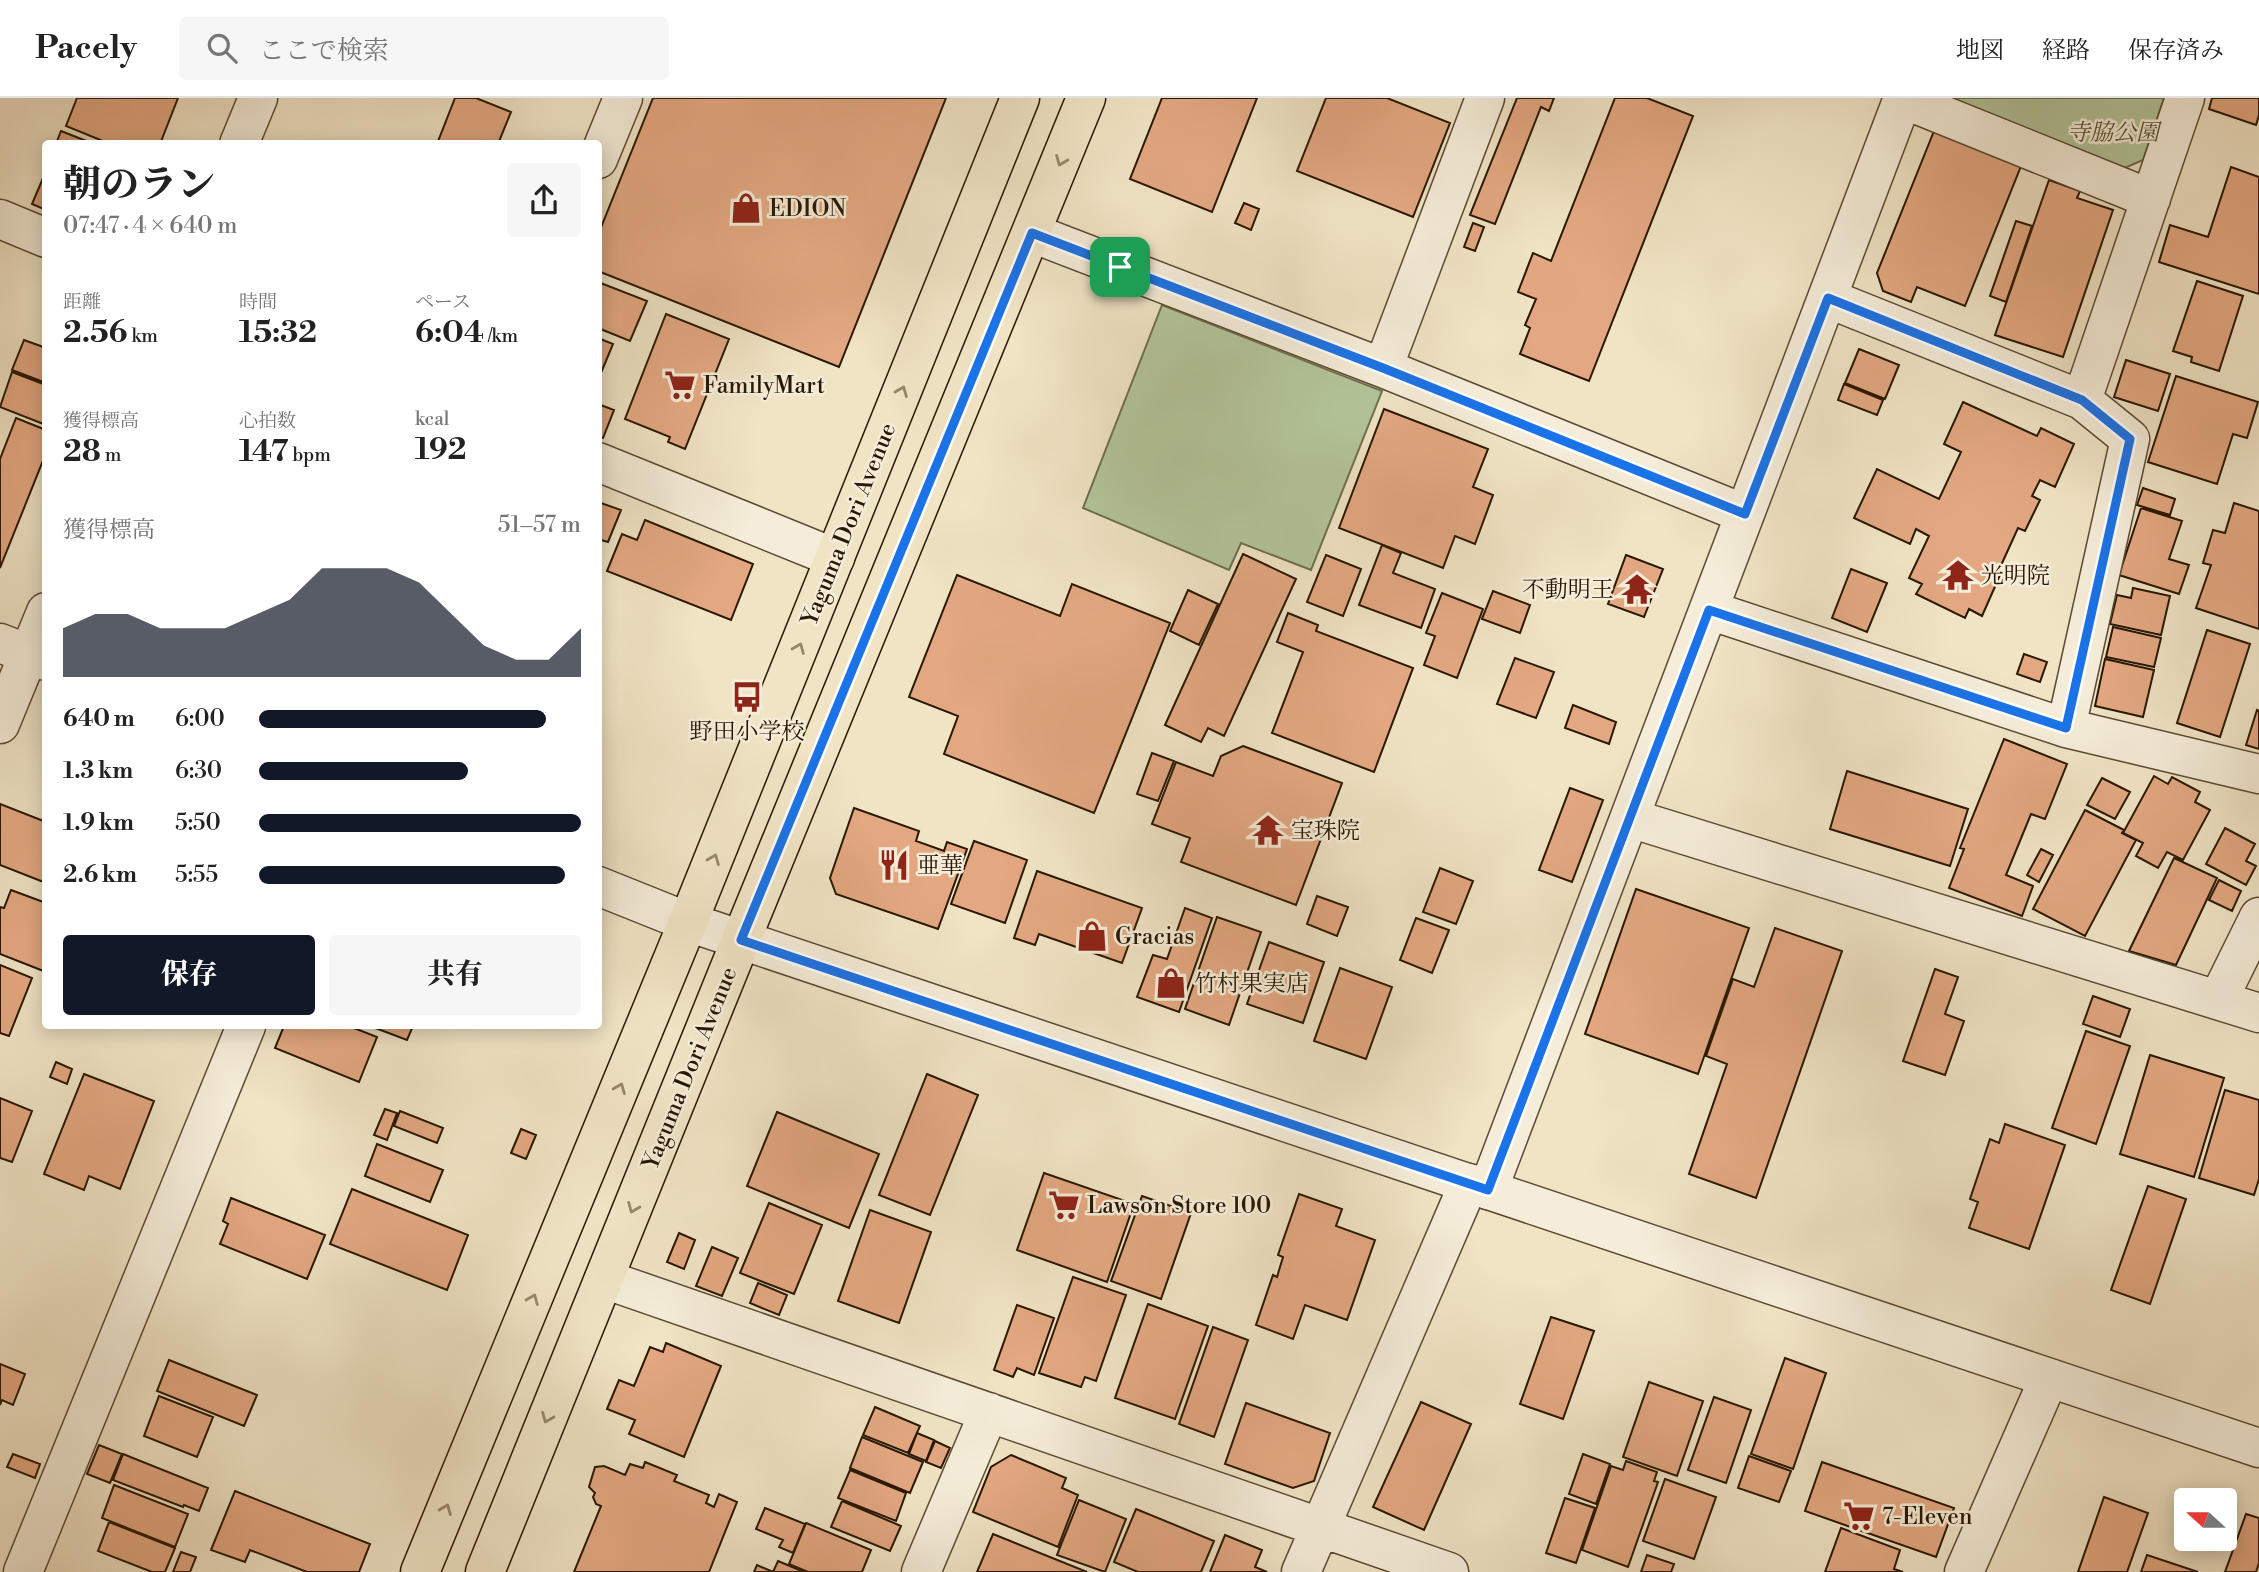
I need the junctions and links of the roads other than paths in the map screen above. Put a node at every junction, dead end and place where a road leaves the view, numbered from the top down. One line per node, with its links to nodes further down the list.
1 (258, 98): 8 (street)
2 (623, 98): 9 (street)
3 (1020, 98): 19 (main road, Yaguma Dori Avenue, one-way to 3)
4 (1086, 98): 12 (main road, Yaguma Dori Avenue, one-way to 12)
5 (1485, 98): 15 (street)
6 (1903, 98): 10 (street); 14 (street)
7 (2185, 98): 10 (street)
8 (241, 140)
9 (602, 149)
10 (2151, 199): 16 (street)
11 (0, 219): 13 (street)
12 (1032, 233): 15 (street); 30 (main road, Yaguma Dori Avenue)
13 (42, 236)
14 (1828, 298): 16 (street); 18 (street)
15 (1383, 368): 18 (street)
16 (2082, 400): 24 (street)
17 (602, 464): 19 (street)
18 (1745, 514): 20 (street)
19 (835, 558): 29 (main road, Yaguma Dori Avenue, one-way to 19)
20 (1709, 610): 24 (street); 26 (street)
21 (42, 620): 22 (street)
22 (25, 653): 23 (street)
23 (0, 724)
24 (2066, 728): 25 (street)
25 (2259, 774)
26 (1630, 818): 31 (street); 34 (street)
27 (602, 888): 29 (street)
28 (2259, 917): 31 (street)
29 (688, 922): 30 (street); 41 (main road, Yaguma Dori Avenue, one-way to 29)
30 (741, 940): 34 (street); 35 (main road, Yaguma Dori Avenue, one-way to 35)
31 (2218, 1000): 32 (street)
32 (2259, 1013)
33 (245, 1029): 40 (street)
34 (1478, 1187): 36 (street); 39 (street)
35 (604, 1279): 37 (street); 42 (main road, Yaguma Dori Avenue, one-way to 42)
36 (2049, 1378): 38 (street); 46 (street)
37 (989, 1412): 39 (street); 43 (street)
38 (2259, 1448)
39 (1320, 1527): 44 (street); 45 (street)
40 (23, 1572)
41 (420, 1572)
42 (485, 1572)
43 (921, 1572)
44 (1301, 1572)
45 (1450, 1572)
46 (1964, 1572)

